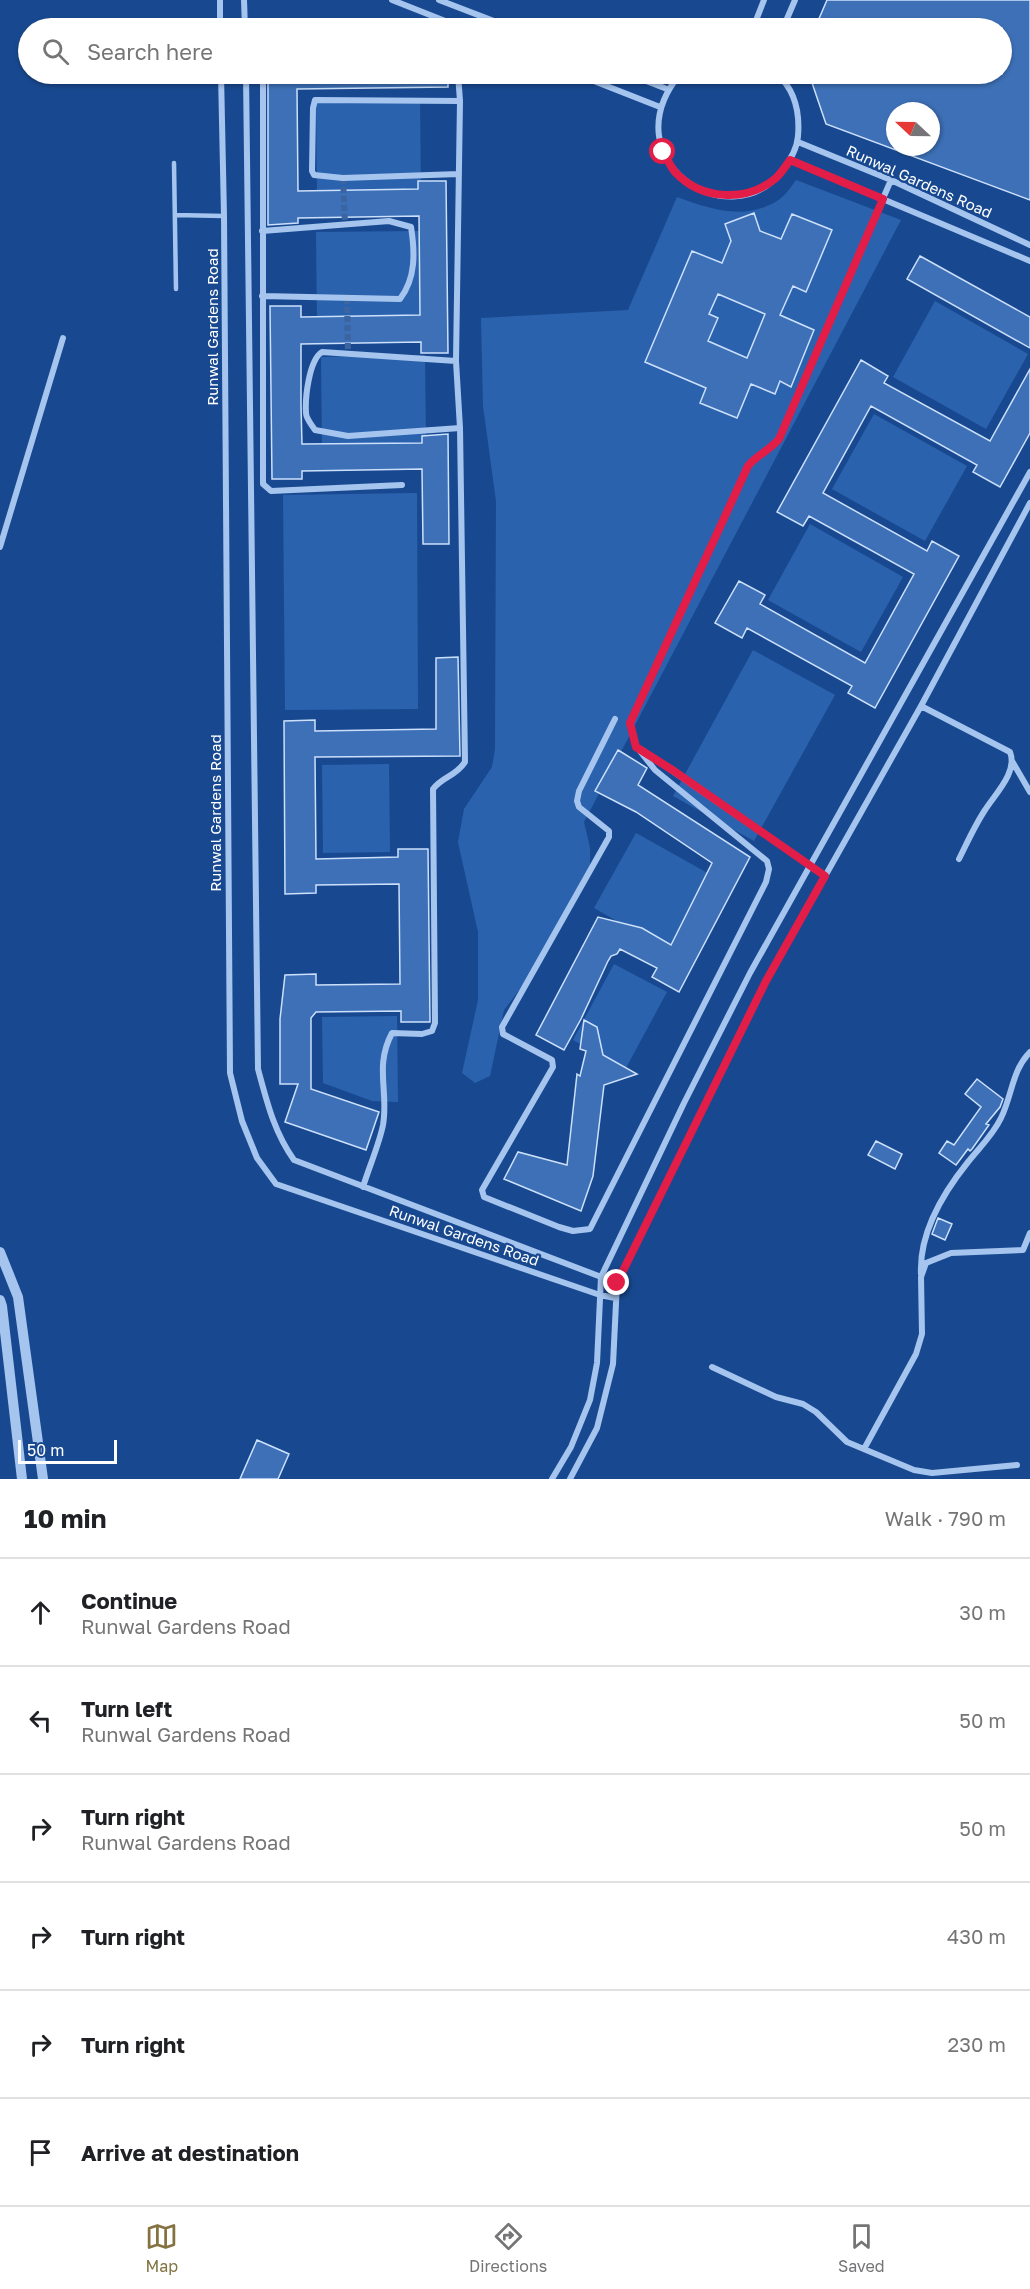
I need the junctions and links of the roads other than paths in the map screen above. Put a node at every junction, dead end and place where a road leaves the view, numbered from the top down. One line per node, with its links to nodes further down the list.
1 (220, 0): 7 (street)
2 (244, 0): 8 (street)
3 (392, 0): 9 (street)
4 (439, 0): 10 (street)
5 (765, 0): 11 (street)
6 (795, 0): 12 (street)
7 (220, 18)
8 (244, 18)
9 (438, 18)
10 (486, 18)
11 (757, 18)
12 (787, 18)
13 (220, 84): 31 (street, Runwal Gardens Road)
14 (246, 84): 53 (street, Runwal Gardens Road)
15 (263, 84): 32 (street)
16 (459, 84): 22 (street)
17 (601, 84): 23 (street)
18 (654, 84): 21 (street)
19 (671, 84): 21 (street)
20 (786, 84): 24 (street)
21 (667, 89): 23 (street)
22 (460, 101): 27 (street); 27 (street)
23 (660, 107): 25 (street)
24 (798, 142): 25 (street); 28 (street, Runwal Gardens Road)
25 (790, 160): 29 (street, Runwal Gardens Road)
26 (174, 163): 30 (lane)
27 (459, 174): 38 (street)
28 (891, 180): 29 (street); 33 (street, Runwal Gardens Road)
29 (883, 199): 34 (street, Runwal Gardens Road); 46 (street)
30 (175, 215): 31 (lane); 35 (lane)
31 (224, 216): 59 (street, Runwal Gardens Road)
32 (262, 231): 36 (street); 36 (street)
33 (1030, 245)
34 (1030, 261)
35 (176, 289)
36 (262, 296): 41 (street)
37 (63, 338): 43 (street)
38 (456, 361): 39 (street); 39 (street)
39 (460, 429): 53 (street)
40 (1030, 472): 50 (street)
41 (402, 485)
42 (1030, 503): 44 (street)
43 (0, 547)
44 (921, 706): 47 (street); 51 (street)
45 (615, 719): 46 (street)
46 (636, 747): 50 (street)
47 (1012, 761): 48 (street); 49 (street)
48 (1030, 792)
49 (959, 859)
50 (810, 867): 51 (street); 56 (street)
51 (825, 876): 58 (street)
52 (1030, 1052): 57 (street)
53 (363, 1186): 56 (street, Runwal Gardens Road)
54 (1030, 1233): 57 (street)
55 (0, 1252): 66 (street)
56 (601, 1277): 58 (street, Runwal Gardens Road); 59 (street)
57 (921, 1277): 63 (street)
58 (617, 1283): 60 (street)
59 (600, 1295): 60 (street, Runwal Gardens Road); 67 (street)
60 (615, 1298): 68 (street)
61 (0, 1300): 65 (street)
62 (712, 1367): 63 (street)
63 (864, 1449): 64 (street)
64 (1017, 1465)
65 (22, 1479)
66 (43, 1479)
67 (552, 1479)
68 (570, 1479)

